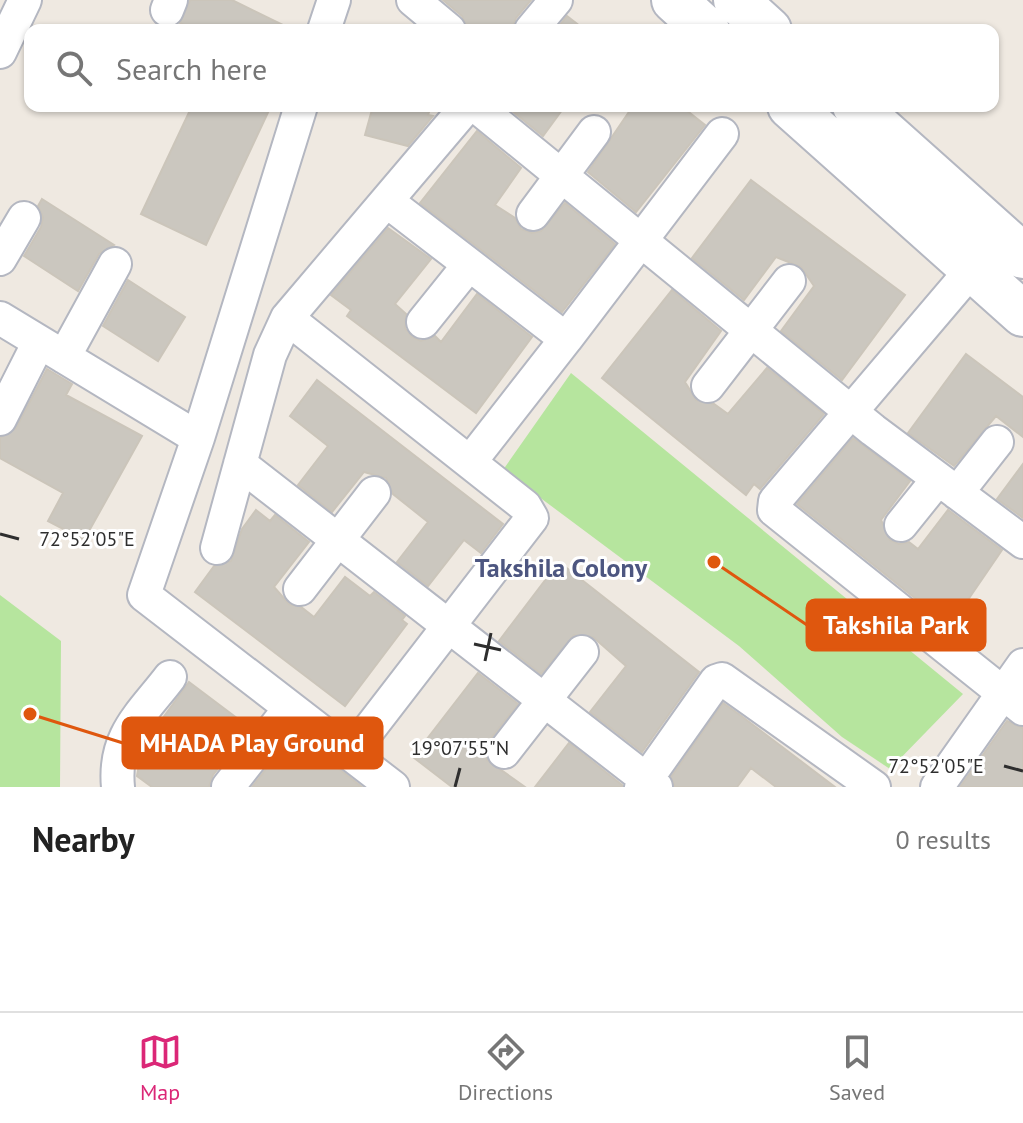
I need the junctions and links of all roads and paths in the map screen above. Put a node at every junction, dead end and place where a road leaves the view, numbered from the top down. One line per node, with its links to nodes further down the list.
1 (25, 0): 12 (street)
2 (334, 0): 7 (street)
3 (413, 0): 8 (street)
4 (556, 0): 9 (street)
5 (674, 0): 10 (main road)
6 (736, 0): 11 (main road)
7 (326, 24)
8 (442, 24)
9 (536, 24)
10 (700, 24)
11 (762, 24)
12 (0, 52)
13 (299, 112): 41 (street)
14 (462, 112): 21 (street)
15 (483, 112): 20 (street)
16 (797, 112): 29 (main road)
17 (862, 112): 25 (main road)
18 (594, 132): 20 (street)
19 (722, 134): 24 (street)
20 (561, 176): 22 (street); 24 (street)
21 (388, 202): 28 (street); 33 (street)
22 (533, 214)
23 (24, 218): 26 (street)
24 (642, 242): 35 (street); 36 (street)
25 (1013, 246): 29 (street)
26 (0, 259)
27 (115, 264): 37 (street)
28 (468, 266): 34 (street); 36 (street)
29 (969, 269): 31 (main road); 39 (street)
30 (789, 281): 35 (street)
31 (1023, 314)
32 (0, 318): 37 (street)
33 (287, 318): 43 (street); 44 (street)
34 (423, 322)
35 (751, 331): 38 (street); 39 (street)
36 (566, 339): 43 (street)
37 (52, 350): 40 (street); 41 (street)
38 (708, 386)
39 (850, 411): 45 (street); 57 (street)
40 (0, 419)
41 (198, 438): 58 (street)
42 (997, 442): 45 (street)
43 (470, 462): 52 (street)
44 (240, 464): 48 (street); 50 (street)
45 (948, 486): 47 (street); 49 (street)
46 (374, 493): 48 (street)
47 (901, 525)
48 (337, 541): 51 (street); 52 (street)
49 (1023, 542)
50 (217, 548)
51 (300, 589)
52 (449, 629): 56 (street); 60 (street)
53 (582, 652): 56 (street)
54 (1023, 665): 57 (street)
55 (170, 677): 62 (street)
56 (544, 701): 59 (street); 61 (street)
57 (1013, 701): 66 (street)
58 (290, 708): 60 (street); 63 (street)
59 (504, 752)
60 (350, 754): 64 (street)
61 (648, 784): 65 (street)
62 (118, 787)
63 (228, 787)
64 (393, 787)
65 (874, 787)
66 (937, 787)

